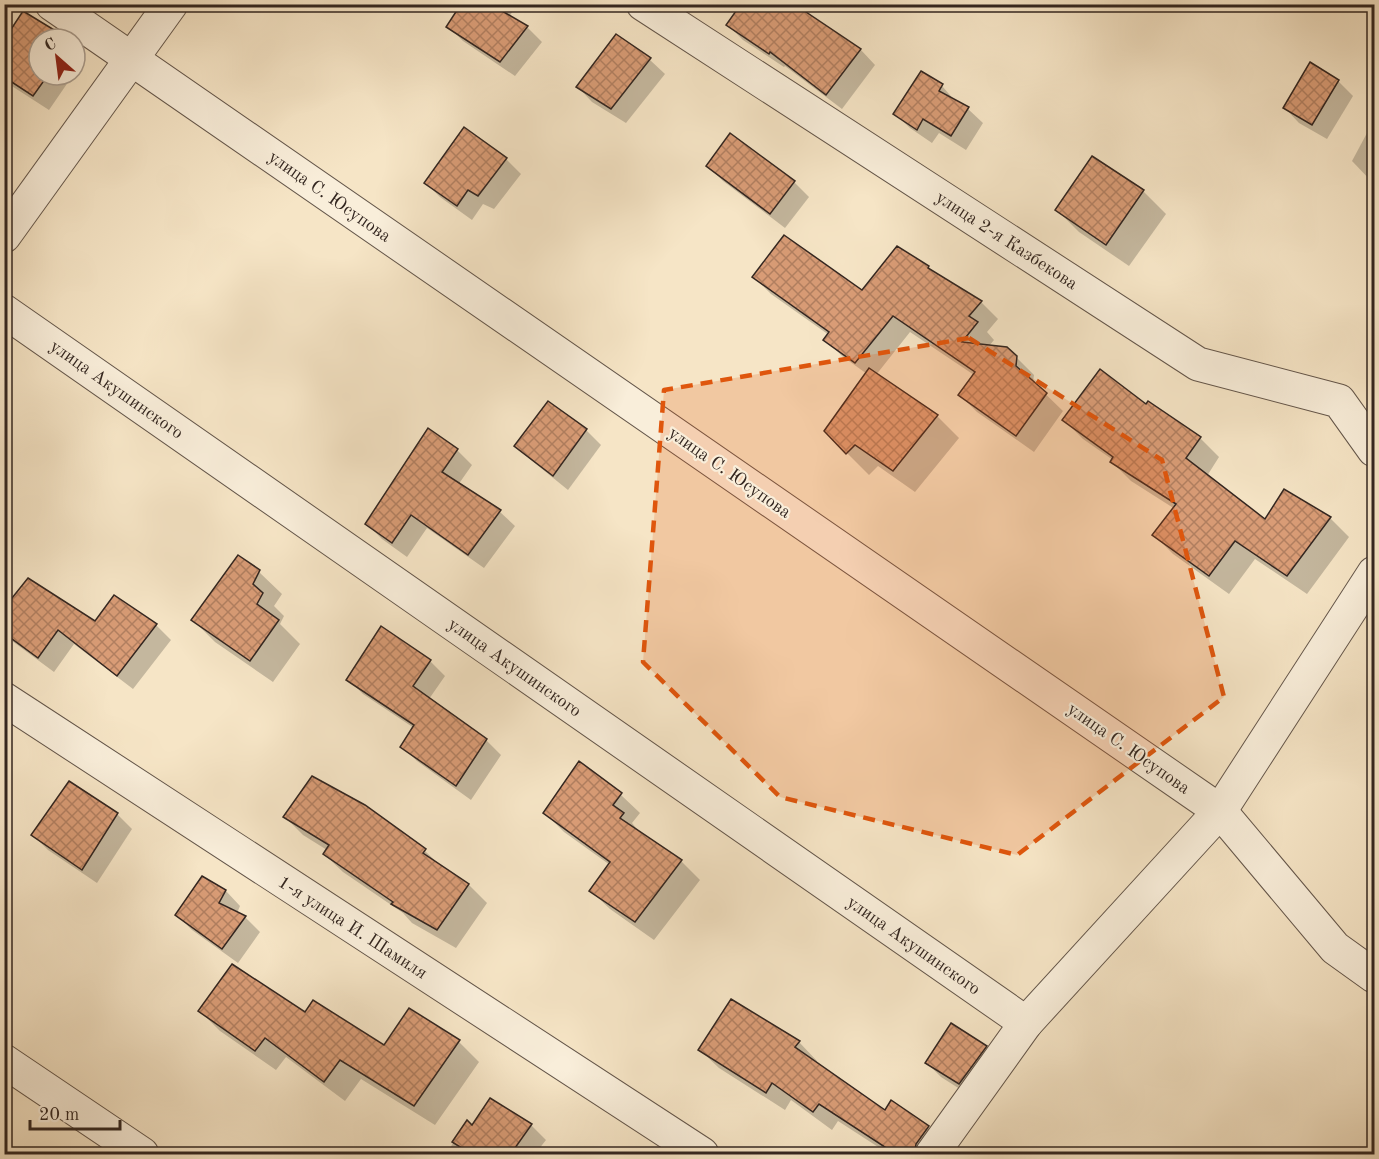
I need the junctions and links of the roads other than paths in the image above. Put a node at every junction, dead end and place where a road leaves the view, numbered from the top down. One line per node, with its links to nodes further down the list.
1 (52, 4): 4 (street, улица С. Юсупова)
2 (171, 4): 4 (street)
3 (643, 4): 7 (street, улица 2-я Казбекова)
4 (132, 59): 5 (street); 10 (street, улица С. Юсупова)
5 (4, 236)
6 (4, 311): 12 (street, улица Акушинского)
7 (1374, 450)
8 (1374, 573): 10 (street)
9 (4, 699): 15 (street, 1-я улица И. Шамиля)
10 (1220, 811): 11 (street, улица С. Юсупова); 12 (street)
11 (1374, 976)
12 (1026, 1023): 16 (street)
13 (4, 1061): 14 (street)
14 (142, 1155)
15 (702, 1155)
16 (932, 1155)

